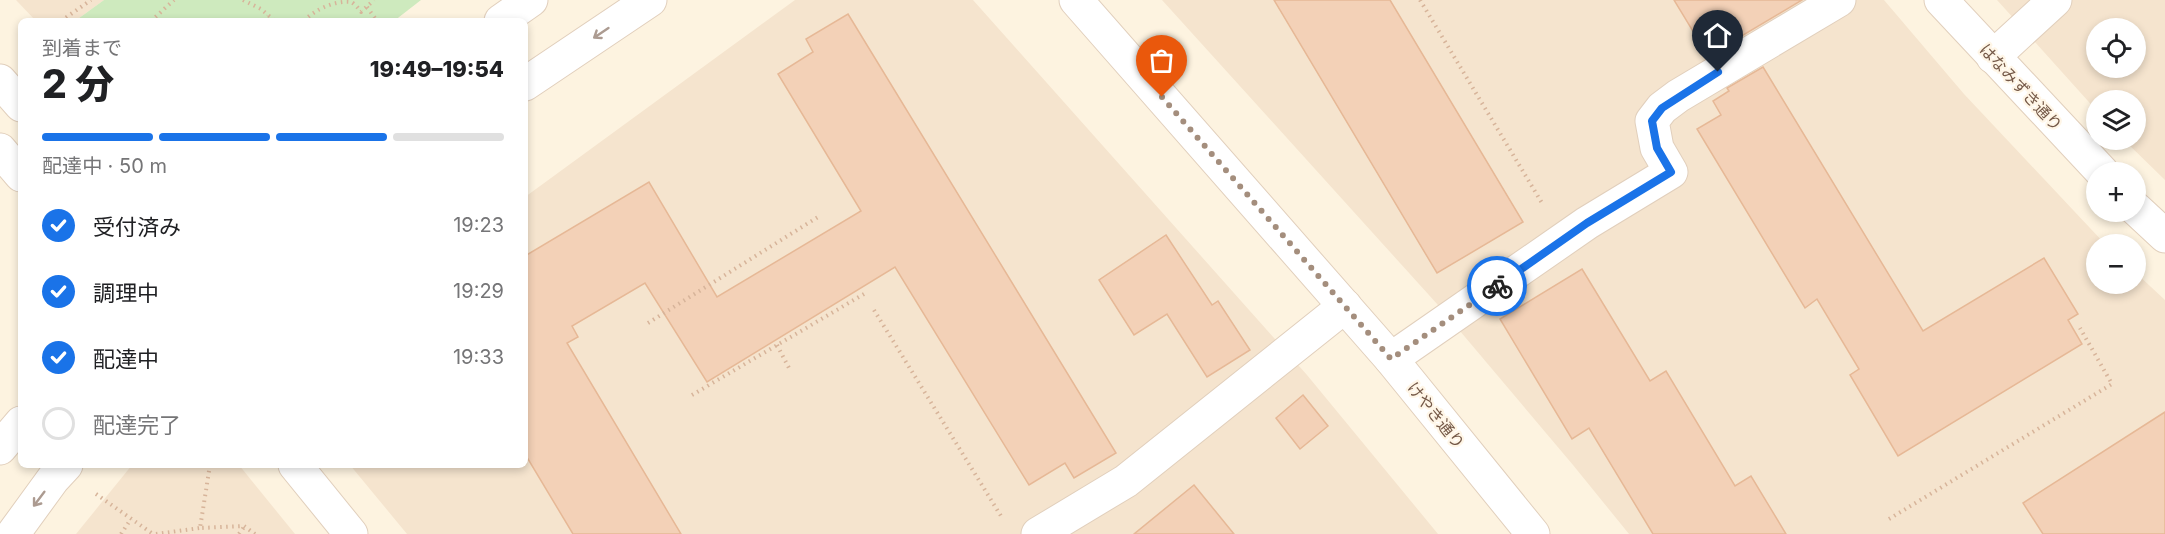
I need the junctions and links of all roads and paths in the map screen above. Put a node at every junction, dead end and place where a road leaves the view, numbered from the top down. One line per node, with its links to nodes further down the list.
1 (91, 0): 14 (path)
2 (174, 0): 15 (path)
3 (243, 0): 13 (path)
4 (374, 0): 12 (path)
5 (531, 0): 19 (street)
6 (650, 0): 22 (street, one-way to 22)
7 (1076, 0): 32 (street, けやき通り)
8 (1420, 0): 27 (path)
9 (1839, 0): 37 (street)
10 (1941, 0): 20 (street, はなみずき通り)
11 (2055, 0): 20 (street)
12 (367, 7): 17 (path); 18 (path)
13 (268, 16): 16 (path)
14 (65, 18)
15 (154, 18)
16 (271, 18)
17 (307, 18)
18 (375, 18)
19 (505, 18)
20 (1993, 57): 25 (street, はなみずき通り)
21 (0, 81): 23 (street)
22 (528, 82)
23 (18, 102)
24 (0, 150): 26 (street)
25 (2093, 162)
26 (18, 171)
27 (1547, 211)
28 (818, 217): 34 (path)
29 (2146, 218): 30 (street)
30 (2165, 236)
31 (864, 294): 36 (path)
32 (1345, 306): 37 (street, けやき通り); 57 (street)
33 (874, 310): 49 (path)
34 (648, 323)
35 (2080, 328): 47 (path)
36 (777, 345): 38 (path); 39 (path)
37 (1391, 359): 58 (street, けやき通り)
38 (789, 368)
39 (692, 395)
40 (18, 427): 41 (street)
41 (0, 448)
42 (63, 468): 51 (street, one-way to 51)
43 (210, 468): 50 (path)
44 (297, 468): 56 (street)
45 (95, 494): 46 (path)
46 (131, 519): 52 (path); 53 (path)
47 (1889, 519)
48 (244, 526): 50 (path); 54 (path); 55 (path)
49 (1007, 526)
50 (200, 528): 53 (path)
51 (13, 534)
52 (121, 534)
53 (154, 534)
54 (239, 534)
55 (255, 534)
56 (351, 534)
57 (1038, 534)
58 (1533, 534)

